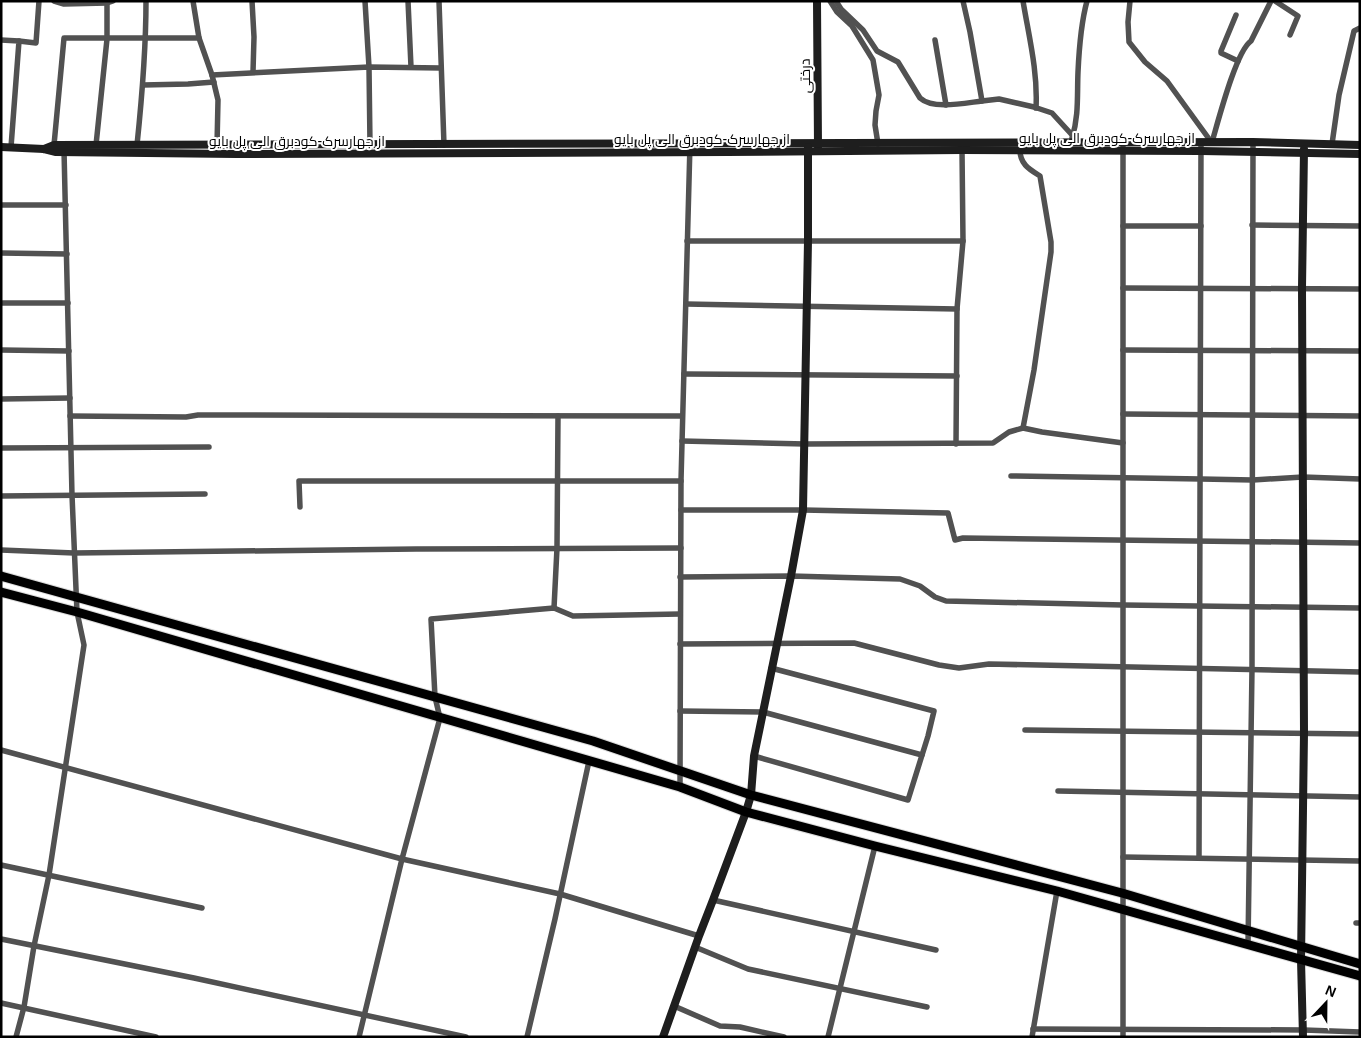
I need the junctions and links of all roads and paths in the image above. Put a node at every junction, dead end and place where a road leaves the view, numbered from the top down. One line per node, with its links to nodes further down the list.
1 (39, 1): 29 (street)
2 (54, 1): 18 (street)
3 (146, 1): 26 (street)
4 (193, 1): 24 (street)
5 (252, 1): 34 (street)
6 (365, 1): 31 (street)
7 (408, 1): 32 (street)
8 (439, 1): 33 (street)
9 (817, 1): 60 (street, درختی)
10 (830, 1): 22 (street)
11 (836, 1): 21 (street)
12 (962, 1): 38 (street)
13 (1023, 1): 40 (street)
14 (1087, 1): 41 (street)
15 (1130, 1): 43 (street)
16 (1271, 1): 30 (street)
17 (1275, 1): 23 (street)
18 (110, 2): 25 (street)
19 (1236, 15): 30 (street)
20 (1360, 28): 47 (street)
21 (863, 30): 22 (street); 39 (street)
22 (857, 34): 45 (street)
23 (1290, 35)
24 (199, 38): 26 (street); 35 (street)
25 (107, 39): 26 (street); 48 (street); 54 (street)
26 (146, 39): 37 (street)
27 (1, 40): 29 (street)
28 (935, 40): 39 (street)
29 (19, 42): 57 (street)
30 (1238, 62): 43 (street)
31 (369, 67): 32 (street); 34 (street); 51 (street)
32 (411, 67): 33 (street)
33 (441, 68): 52 (street)
34 (253, 72): 35 (street)
35 (212, 75): 36 (street)
36 (214, 82): 37 (street); 50 (street)
37 (143, 85): 49 (street)
38 (982, 101): 39 (street); 40 (street)
39 (946, 105)
40 (1036, 108): 41 (street)
41 (1071, 139): 45 (street, از جهارسرک-کودبرق الی پل بایو); 55 (street, از جهارسرک-کودبرق الی پل بایو)
42 (1201, 142): 43 (street, از جهارسرک-کودبرق الی پل بایو); 55 (street, از جهارسرک-کودبرق الی پل بایو); 65 (street)
43 (1212, 142): 44 (street, از جهارسرک-کودبرق الی پل بایو); 66 (street)
44 (1253, 142): 46 (street, از جهارسرک-کودبرق الی پل بایو); 67 (street)
45 (878, 144): 60 (street, از جهارسرک-کودبرق الی پل بایو)
46 (1304, 144): 47 (street, از جهارسرک-کودبرق الی پل بایو); 68 (street)
47 (1332, 144): 53 (street, از جهارسرک-کودبرق الی پل بایو)
48 (96, 145): 49 (street, از جهارسرک-کودبرق الی پل بایو); 62 (street, از جهارسرک-کودبرق الی پل بایو)
49 (137, 145): 50 (street, از جهارسرک-کودبرق الی پل بایو)
50 (217, 145): 51 (street, از جهارسرک-کودبرق الی پل بایو)
51 (370, 145): 52 (street, از جهارسرک-کودبرق الی پل بایو)
52 (444, 145): 58 (street, از جهارسرک-کودبرق الی پل بایو)
53 (1360, 145)
54 (54, 146): 61 (street, از جهارسرک-کودبرق الی پل بایو); 62 (street, از جهارسرک-کودبرق الی پل بایو)
55 (1123, 146): 64 (street, از جهارسرک-کودبرق الی پل بایو); 65 (street, از جهارسرک-کودبرق الی پل بایو); 74 (street)
56 (1, 147): 57 (street, از جهارسرک-کودبرق الی پل بایو)
57 (11, 147): 61 (street, از جهارسرک-کودبرق الی پل بایو)
58 (690, 148): 59 (street, از جهارسرک-کودبرق الی پل بایو); 62 (street, از جهارسرک-کودبرق الی پل بایو); 77 (street)
59 (808, 148): 60 (street, از جهارسرک-کودبرق الی پل بایو); 78 (street)
60 (818, 148): 63 (street, از جهارسرک-کودبرق الی پل بایو)
61 (44, 149): 62 (street, از جهارسرک-کودبرق الی پل بایو)
62 (64, 149): 70 (street)
63 (962, 150): 64 (street, از جهارسرک-کودبرق الی پل بایو); 79 (street)
64 (1020, 150): 112 (street)
65 (1201, 151): 66 (street, از جهارسرک-کودبرق الی پل بایو); 75 (street)
66 (1212, 151): 67 (street, از جهارسرک-کودبرق الی پل بایو)
67 (1253, 152): 68 (street, از جهارسرک-کودبرق الی پل بایو); 72 (street)
68 (1304, 153): 69 (street, از جهارسرک-کودبرق الی پل بایو); 73 (street)
69 (1360, 154)
70 (66, 205): 71 (street); 81 (street)
71 (1, 206)
72 (1252, 225): 73 (street); 84 (street)
73 (1303, 225): 76 (street); 85 (street)
74 (1123, 226): 75 (street); 82 (street)
75 (1201, 226): 83 (street)
76 (1360, 226)
77 (687, 241): 78 (street); 89 (street)
78 (808, 241): 79 (street); 90 (street)
79 (963, 241): 91 (street)
80 (1, 254): 81 (street)
81 (66, 254): 88 (street)
82 (1123, 288): 83 (street); 93 (street)
83 (1201, 288): 84 (street); 96 (street)
84 (1252, 288): 85 (street); 97 (street)
85 (1302, 288): 86 (street); 94 (street)
86 (1360, 289)
87 (1, 303): 88 (street)
88 (68, 303): 95 (street)
89 (686, 304): 90 (street); 99 (street)
90 (807, 306): 91 (street); 100 (street)
91 (957, 309): 101 (street)
92 (1, 350): 95 (street)
93 (1124, 350): 96 (street); 104 (street)
94 (1303, 350): 97 (street); 98 (street); 110 (street)
95 (69, 351): 102 (street)
96 (1201, 351): 97 (street); 105 (street)
97 (1252, 351): 109 (street)
98 (1360, 351)
99 (684, 374): 100 (street); 108 (street)
100 (806, 374): 101 (street); 115 (street)
101 (957, 376): 116 (street)
102 (70, 398): 103 (street); 106 (street)
103 (1, 399)
104 (1124, 414): 105 (street); 114 (street)
105 (1200, 415): 109 (street); 124 (street)
106 (70, 416): 107 (street); 118 (street)
107 (558, 416): 108 (street); 126 (street)
108 (682, 416): 113 (street)
109 (1252, 416): 110 (street); 125 (street)
110 (1303, 416): 111 (street); 121 (street)
111 (1360, 416)
112 (1023, 428): 114 (street); 116 (street)
113 (682, 441): 115 (street); 127 (street)
114 (1123, 443): 122 (street)
115 (805, 444): 116 (street); 133 (street)
116 (956, 444)
117 (1, 448): 118 (street)
118 (71, 448): 119 (street); 130 (street)
119 (209, 448)
120 (1011, 476): 122 (street)
121 (1302, 477): 123 (street); 125 (street); 137 (street)
122 (1124, 478): 124 (street); 134 (street)
123 (1360, 479)
124 (1201, 480): 125 (street); 135 (street)
125 (1253, 480): 136 (street)
126 (556, 481): 127 (street); 131 (street); 139 (street)
127 (681, 481): 132 (street)
128 (205, 494): 130 (street)
129 (1, 496): 130 (street)
130 (72, 496): 142 (street)
131 (300, 507)
132 (681, 510): 133 (street); 140 (street)
133 (803, 510): 134 (street); 144 (street)
134 (1124, 540): 135 (street); 148 (street)
135 (1200, 541): 136 (street); 149 (street)
136 (1252, 542): 137 (street); 150 (street)
137 (1303, 543): 138 (street); 151 (street)
138 (1360, 543)
139 (557, 548): 140 (street); 142 (street); 152 (street)
140 (681, 548): 145 (street)
141 (1, 550): 142 (street)
142 (74, 552): 147 (street)
143 (1, 576): 147 (main road)
144 (792, 576): 145 (street); 148 (street); 157 (street)
145 (680, 577): 155 (street)
146 (1, 592): 154 (main road)
147 (76, 596): 154 (street); 164 (main road)
148 (1124, 605): 149 (street); 158 (street)
149 (1200, 606): 150 (street); 160 (street)
150 (1252, 606): 151 (street); 161 (street)
151 (1303, 606): 153 (street); 162 (street)
152 (554, 608): 155 (street); 164 (street)
153 (1360, 608)
154 (77, 612): 167 (main road); 178 (street)
155 (680, 614): 156 (street)
156 (680, 644): 157 (street); 165 (street)
157 (776, 644): 158 (street); 159 (street)
158 (1123, 667): 160 (street); 169 (street)
159 (772, 668): 166 (street); 175 (street)
160 (1200, 668): 161 (street); 170 (street)
161 (1252, 669): 162 (street); 172 (street)
162 (1303, 670): 163 (street); 171 (street)
163 (1360, 672)
164 (435, 697): 167 (street); 179 (main road)
165 (680, 711): 166 (street); 179 (street)
166 (763, 712): 175 (street); 176 (street)
167 (440, 718): 177 (main road); 192 (street)
168 (1025, 730): 169 (street)
169 (1123, 731): 170 (street); 182 (street)
170 (1200, 732): 172 (street); 183 (street)
171 (1304, 732): 172 (street); 173 (street); 186 (street)
172 (1251, 733): 184 (street)
173 (1360, 734)
174 (1, 750): 178 (street)
175 (922, 755): 176 (street)
176 (754, 756): 185 (street)
177 (589, 761): 180 (main road); 199 (street)
178 (65, 767): 192 (street); 197 (street)
179 (680, 771): 180 (street); 185 (main road)
180 (680, 787): 188 (main road)
181 (1058, 791): 182 (street)
182 (1123, 792): 183 (street); 190 (street)
183 (1200, 794): 184 (street); 191 (street)
184 (1250, 794): 186 (street); 193 (street)
185 (751, 795): 188 (street); 200 (main road)
186 (1303, 796): 187 (street); 194 (street)
187 (1360, 797)
188 (746, 812): 189 (main road); 201 (street)
189 (875, 846): 198 (main road); 205 (street)
190 (1123, 856): 191 (street); 200 (street)
191 (1199, 858): 193 (street)
192 (402, 859): 199 (street); 221 (street)
193 (1250, 859): 194 (street); 204 (street)
194 (1302, 860): 195 (street); 210 (street)
195 (1360, 861)
196 (1, 865): 197 (street)
197 (49, 875): 202 (street); 209 (street)
198 (1057, 891): 203 (main road); 222 (street)
199 (560, 894): 206 (street); 230 (street)
200 (1122, 894): 203 (street); 204 (main road)
201 (713, 900): 205 (street); 206 (street)
202 (202, 908)
203 (1122, 910): 208 (main road); 224 (street)
204 (1248, 931): 208 (street); 210 (main road)
205 (853, 932): 212 (street); 216 (street)
206 (699, 936): 211 (street)
207 (1, 939): 209 (street)
208 (1248, 945): 213 (main road)
209 (34, 946): 219 (street); 221 (street)
210 (1301, 946): 213 (street); 214 (main road)
211 (695, 947): 216 (street); 218 (street)
212 (936, 950)
213 (1301, 960): 215 (main road); 225 (street)
214 (1360, 964)
215 (1360, 976)
216 (840, 989): 220 (street); 233 (street)
217 (1, 1003): 219 (street)
218 (674, 1006): 231 (street); 232 (street)
219 (24, 1007): 226 (street); 227 (street)
220 (927, 1007)
221 (364, 1015): 228 (street); 229 (street)
222 (1033, 1029): 224 (street); 234 (street)
223 (1360, 1032): 225 (street)
224 (1123, 1033): 225 (street)
225 (1303, 1034)
226 (16, 1037)
227 (156, 1037)
228 (359, 1037)
229 (466, 1037)
230 (527, 1037)
231 (663, 1037)
232 (784, 1037)
233 (828, 1037)
234 (1032, 1037)

